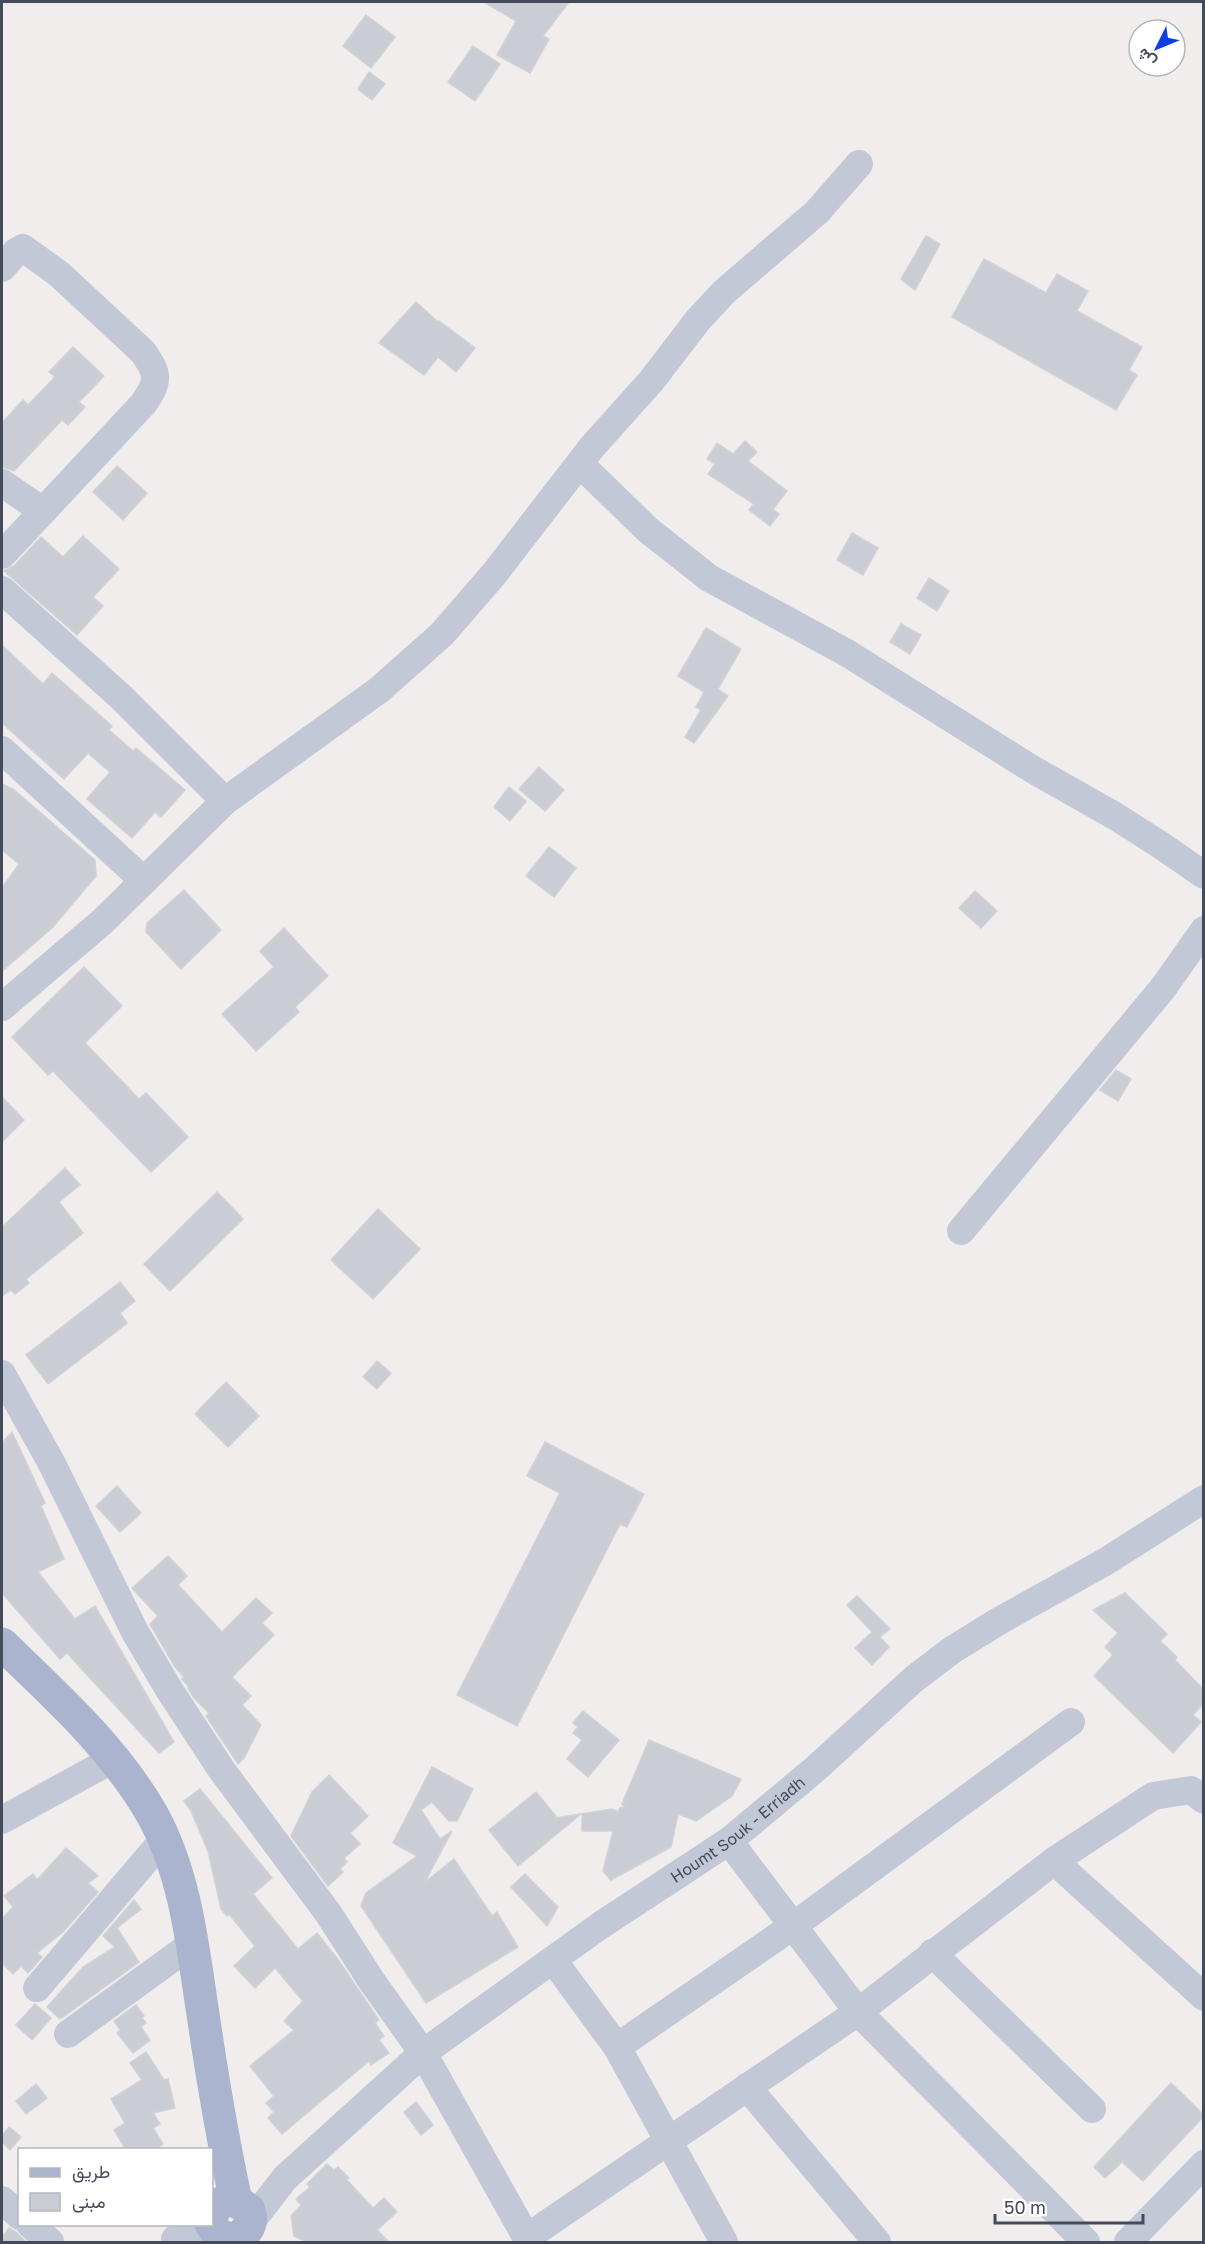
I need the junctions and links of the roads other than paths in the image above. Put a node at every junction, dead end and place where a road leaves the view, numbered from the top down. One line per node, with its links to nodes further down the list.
1 (859, 164): 3 (street)
2 (2, 268): 5 (street)
3 (580, 464): 9 (street); 10 (street)
4 (2, 483): 5 (street)
5 (43, 511): 6 (street)
6 (2, 555)
7 (2, 590): 9 (street)
8 (2, 752): 11 (street)
9 (225, 801): 11 (street)
10 (1203, 875)
11 (143, 880): 13 (street)
12 (1203, 930): 14 (street)
13 (2, 1007)
14 (961, 1231)
15 (2, 1374): 34 (street)
16 (1203, 1499): 23 (street, Houmt Souk - Erriadh)
17 (2, 1644): 19 (main road)
18 (1071, 1722): 25 (street)
19 (115, 1758): 21 (street); 22 (main road)
20 (1203, 1800): 24 (street)
21 (2, 1820)
22 (164, 1839): 26 (main road); 29 (street)
23 (729, 1841): 25 (street); 28 (street, Houmt Souk - Erriadh)
24 (1054, 1861): 27 (street); 30 (street)
25 (793, 1926): 31 (street); 33 (street)
26 (192, 1944): 32 (street); 41 (main road)
27 (932, 1953): 31 (street); 36 (street)
28 (553, 1960): 33 (street); 34 (street, Houmt Souk - Erriadh)
29 (37, 1988)
30 (1203, 1997)
31 (858, 2012): 35 (street); 47 (street)
32 (68, 2034)
33 (617, 2047): 37 (street)
34 (423, 2053): 41 (street, Houmt Souk - Erriadh); 43 (street)
35 (747, 2087): 37 (street); 46 (street)
36 (1092, 2109)
37 (668, 2141): 43 (street); 45 (street)
38 (1203, 2164): 48 (street)
39 (2, 2200): 40 (street)
40 (18, 2214)
41 (219, 2225)
42 (32, 2226): 44 (street)
43 (528, 2240)
44 (50, 2242)
45 (724, 2242)
46 (877, 2242)
47 (1086, 2242)
48 (1128, 2242)

